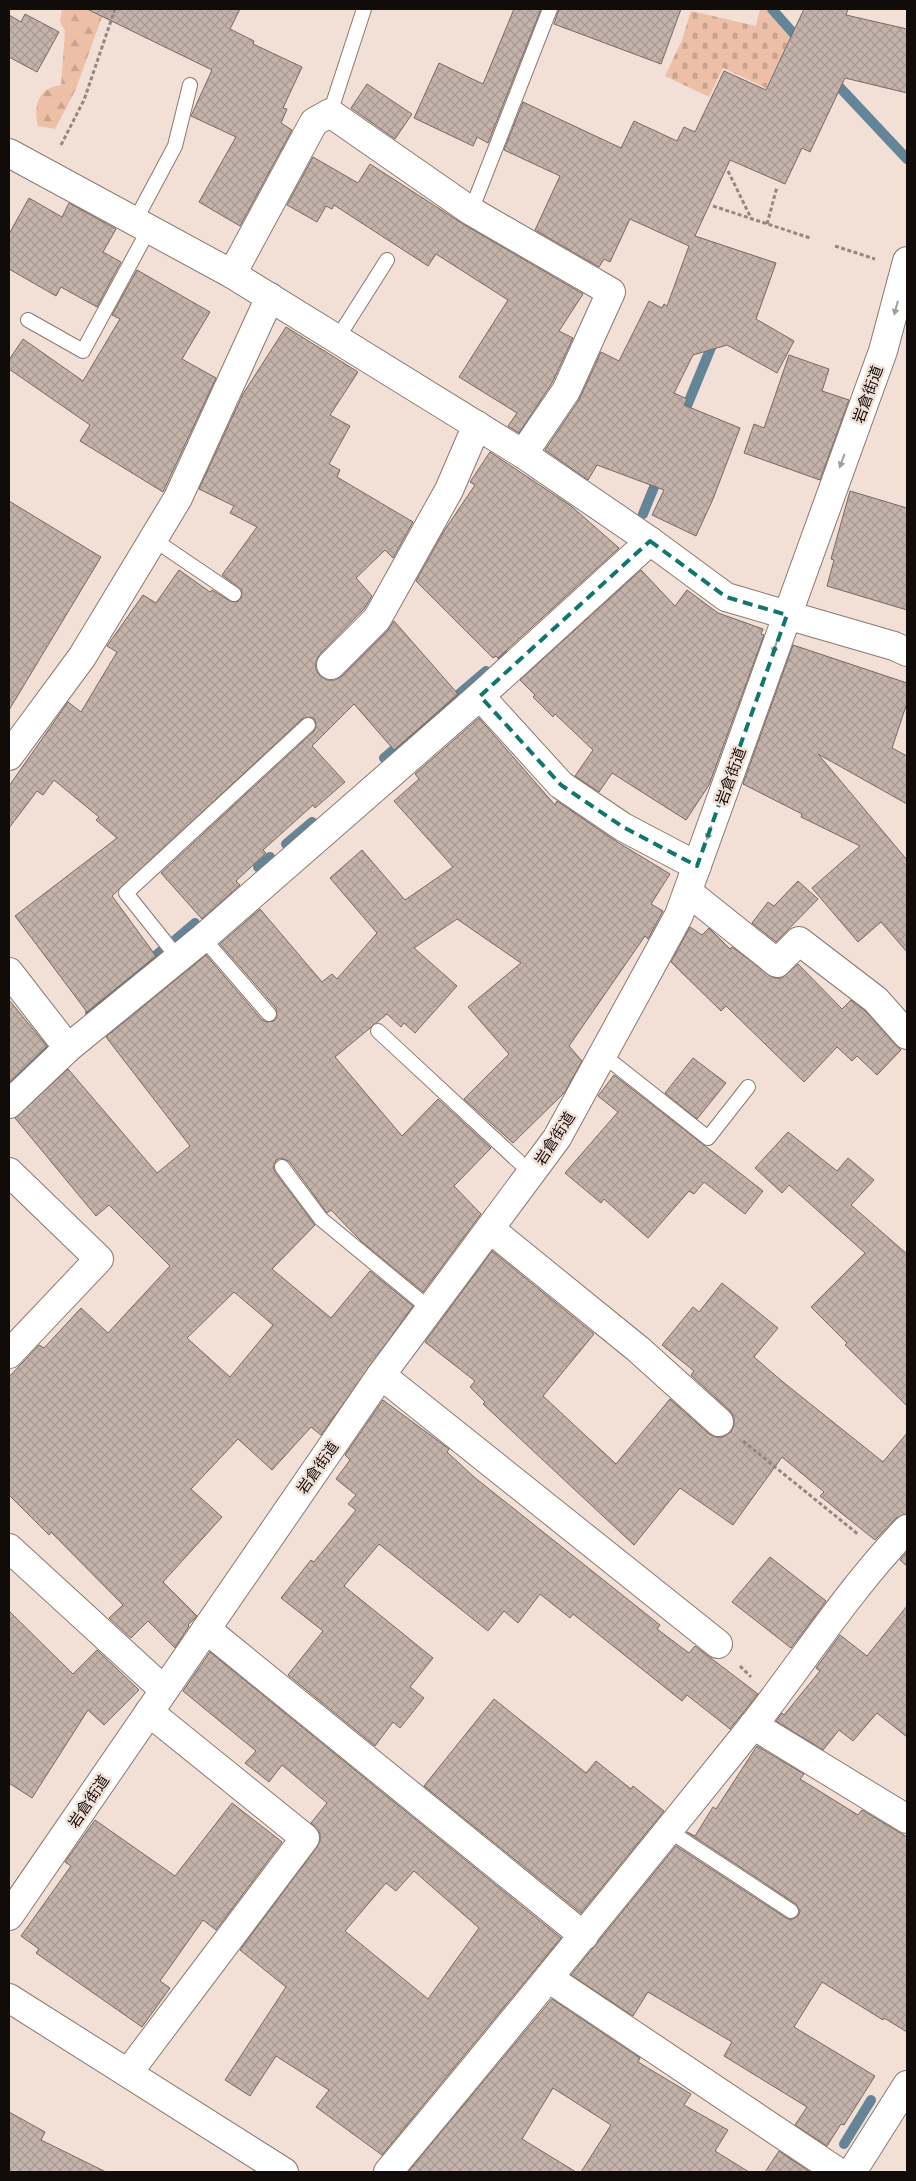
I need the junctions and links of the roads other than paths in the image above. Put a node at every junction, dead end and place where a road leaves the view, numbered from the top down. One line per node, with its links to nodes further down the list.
1 (364, 9): 4 (lane)
2 (550, 9): 6 (lane)
3 (190, 86): 7 (lane)
4 (330, 113): 6 (street); 10 (street)
5 (9, 153): 7 (street)
6 (471, 211): 15 (street)
7 (142, 225): 10 (street); 12 (lane)
8 (386, 260): 13 (lane)
9 (906, 265): 19 (street, 岩倉街道, one-way to 19)
10 (232, 274): 11 (street)
11 (270, 297): 13 (street); 16 (street)
12 (28, 320)
13 (337, 339): 14 (street)
14 (476, 425): 15 (street); 21 (street)
15 (523, 454): 17 (street)
16 (153, 539): 18 (lane); 24 (street)
17 (650, 541): 19 (street); 22 (street)
18 (234, 594)
19 (787, 615): 20 (street); 25 (street, 岩倉街道, one-way to 25)
20 (907, 652)
21 (331, 665)
22 (480, 696): 25 (street); 27 (street)
23 (308, 725): 28 (lane)
24 (9, 756)
25 (697, 866): 26 (street, 岩倉街道)
26 (688, 892): 32 (street); 34 (street, 岩倉街道)
27 (203, 938): 28 (street); 30 (lane)
28 (178, 958): 33 (street)
29 (9, 972): 33 (street)
30 (268, 1014)
31 (378, 1031): 39 (lane)
32 (907, 1035)
33 (68, 1048): 36 (street)
34 (603, 1055): 35 (lane); 39 (street, 岩倉街道)
35 (748, 1087)
36 (9, 1104)
37 (282, 1167): 41 (lane)
38 (9, 1172): 42 (street)
39 (531, 1172): 40 (street, 岩倉街道)
40 (490, 1229): 41 (street, 岩倉街道); 44 (street)
41 (430, 1309): 43 (street, 岩倉街道)
42 (9, 1354)
43 (380, 1376): 47 (street, 岩倉街道); 48 (street)
44 (719, 1422)
45 (899, 1540): 50 (street)
46 (9, 1548): 49 (street)
47 (206, 1629): 49 (street, 岩倉街道); 55 (street)
48 (718, 1644)
49 (156, 1701): 54 (street, 岩倉街道); 58 (street)
50 (753, 1725): 51 (street); 52 (street)
51 (907, 1819)
52 (668, 1830): 53 (lane); 55 (street)
53 (791, 1911)
54 (9, 1916)
55 (584, 1936): 56 (street)
56 (550, 1979): 61 (street); 62 (street)
57 (9, 1998): 58 (street)
58 (128, 2074): 60 (street)
59 (907, 2086): 63 (street)
60 (284, 2172)
61 (388, 2172)
62 (838, 2172)
63 (852, 2172)

